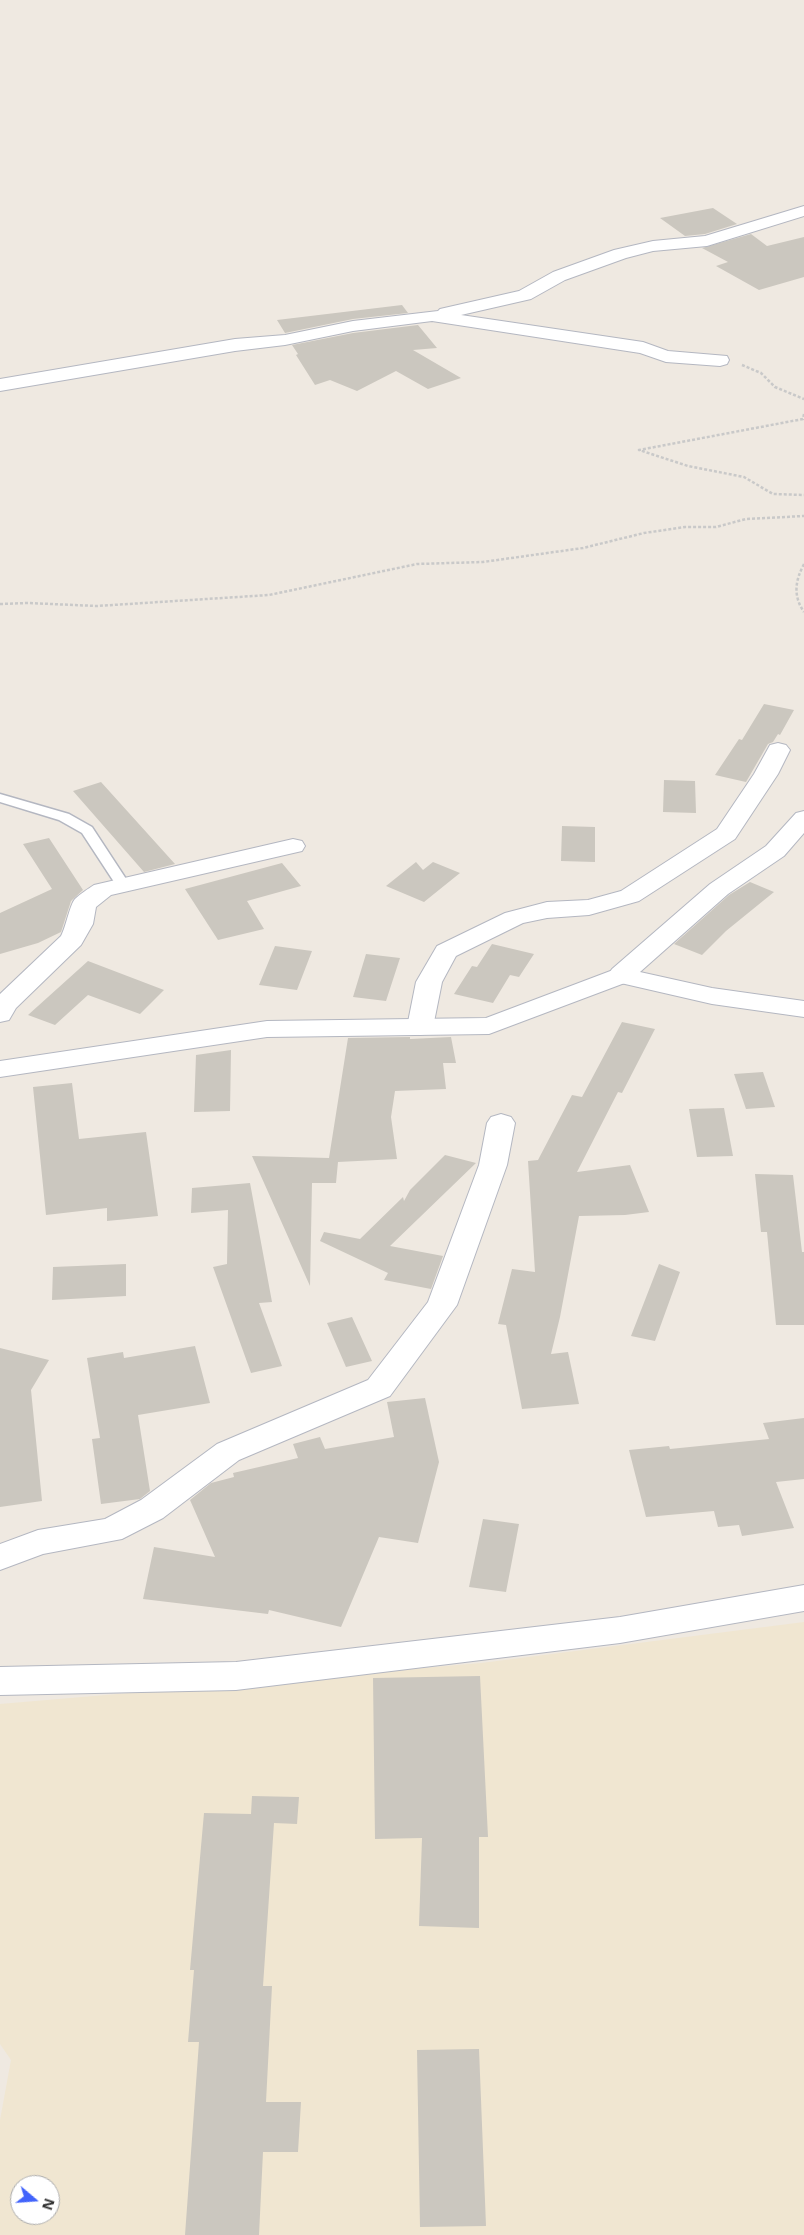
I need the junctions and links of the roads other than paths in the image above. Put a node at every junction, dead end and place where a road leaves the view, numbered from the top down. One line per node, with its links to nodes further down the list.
1 (804, 211): 2 (street)
2 (432, 316): 3 (street); 4 (street)
3 (720, 360)
4 (0, 385)
5 (778, 750): 13 (street)
6 (0, 798): 9 (lane)
7 (804, 818): 10 (street)
8 (293, 846): 9 (street)
9 (123, 885): 12 (street)
10 (621, 975): 11 (street); 13 (street)
11 (804, 1009)
12 (0, 1014)
13 (420, 1027): 14 (street)
14 (0, 1069)
15 (501, 1123): 16 (street)
16 (0, 1558)
17 (804, 1598): 18 (street)
18 (0, 1681)

